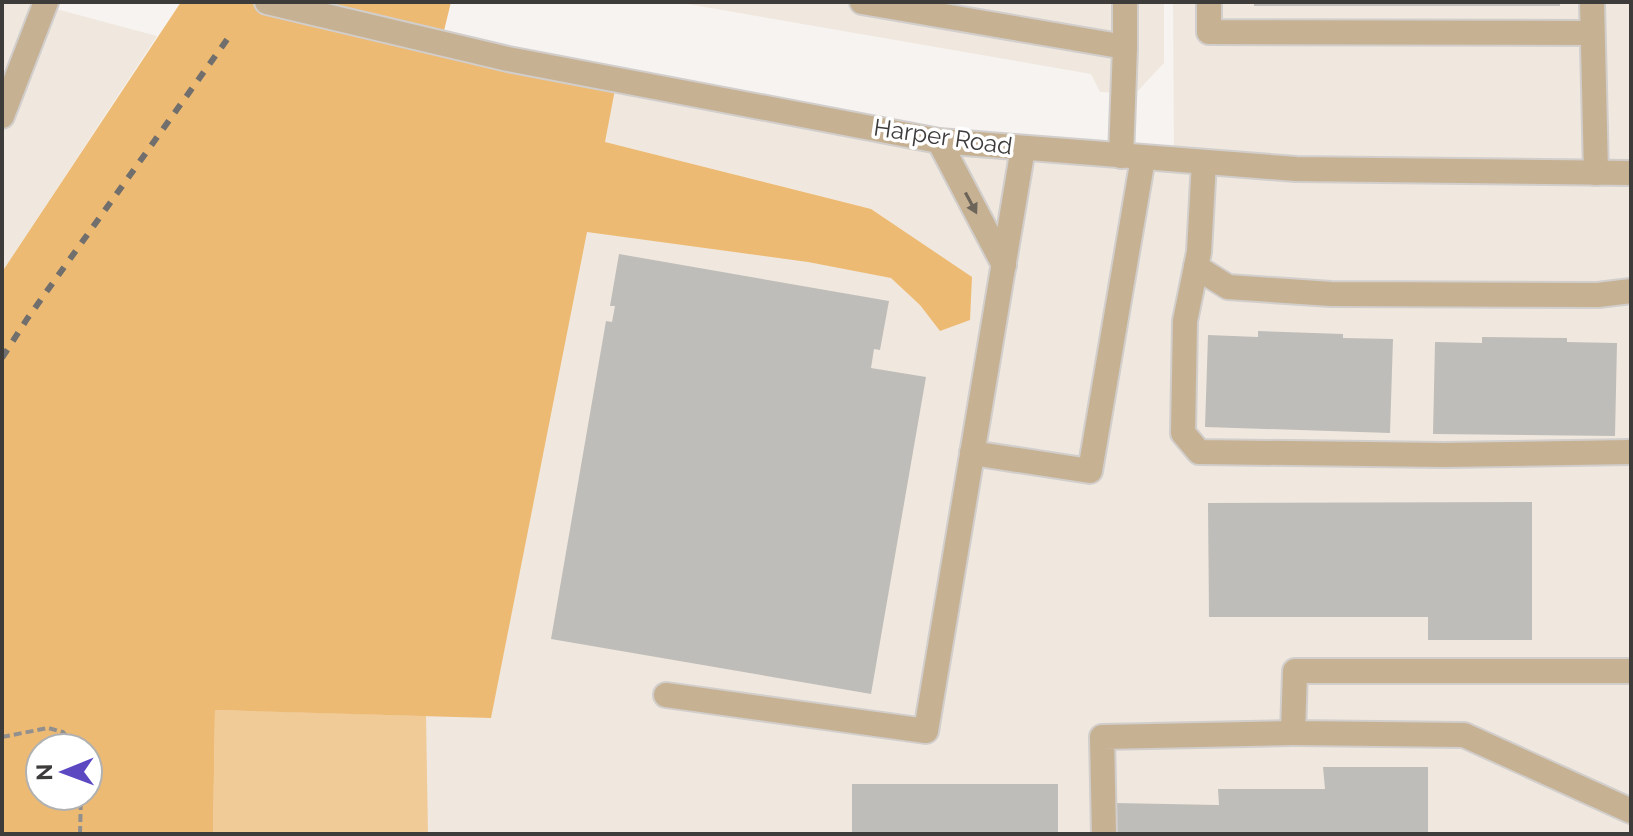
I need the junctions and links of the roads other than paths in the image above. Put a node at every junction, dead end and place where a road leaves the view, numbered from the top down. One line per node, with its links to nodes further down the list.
1 (46, 2): 9 (street)
2 (267, 2): 10 (street, Harper Road)
3 (862, 2): 8 (street)
4 (1125, 2): 8 (street)
5 (1209, 2): 7 (street)
6 (1592, 2): 7 (street)
7 (1592, 33): 14 (street)
8 (1125, 47): 12 (street)
9 (2, 115)
10 (939, 141): 11 (street, Harper Road); 16 (street, one-way to 16)
11 (1023, 148): 12 (street, Harper Road); 16 (street)
12 (1132, 157): 13 (street, Harper Road); 20 (street)
13 (1204, 162): 14 (street, Harper Road); 17 (street)
14 (1596, 173): 15 (street, Harper Road)
15 (1631, 173)
16 (1004, 265): 20 (street)
17 (1196, 267): 18 (street); 19 (street)
18 (1631, 291)
19 (1631, 452)
20 (972, 453): 22 (street)
21 (1631, 671): 23 (street)
22 (666, 695)
23 (1293, 733): 24 (street); 25 (street)
24 (1631, 811)
25 (1104, 834)

